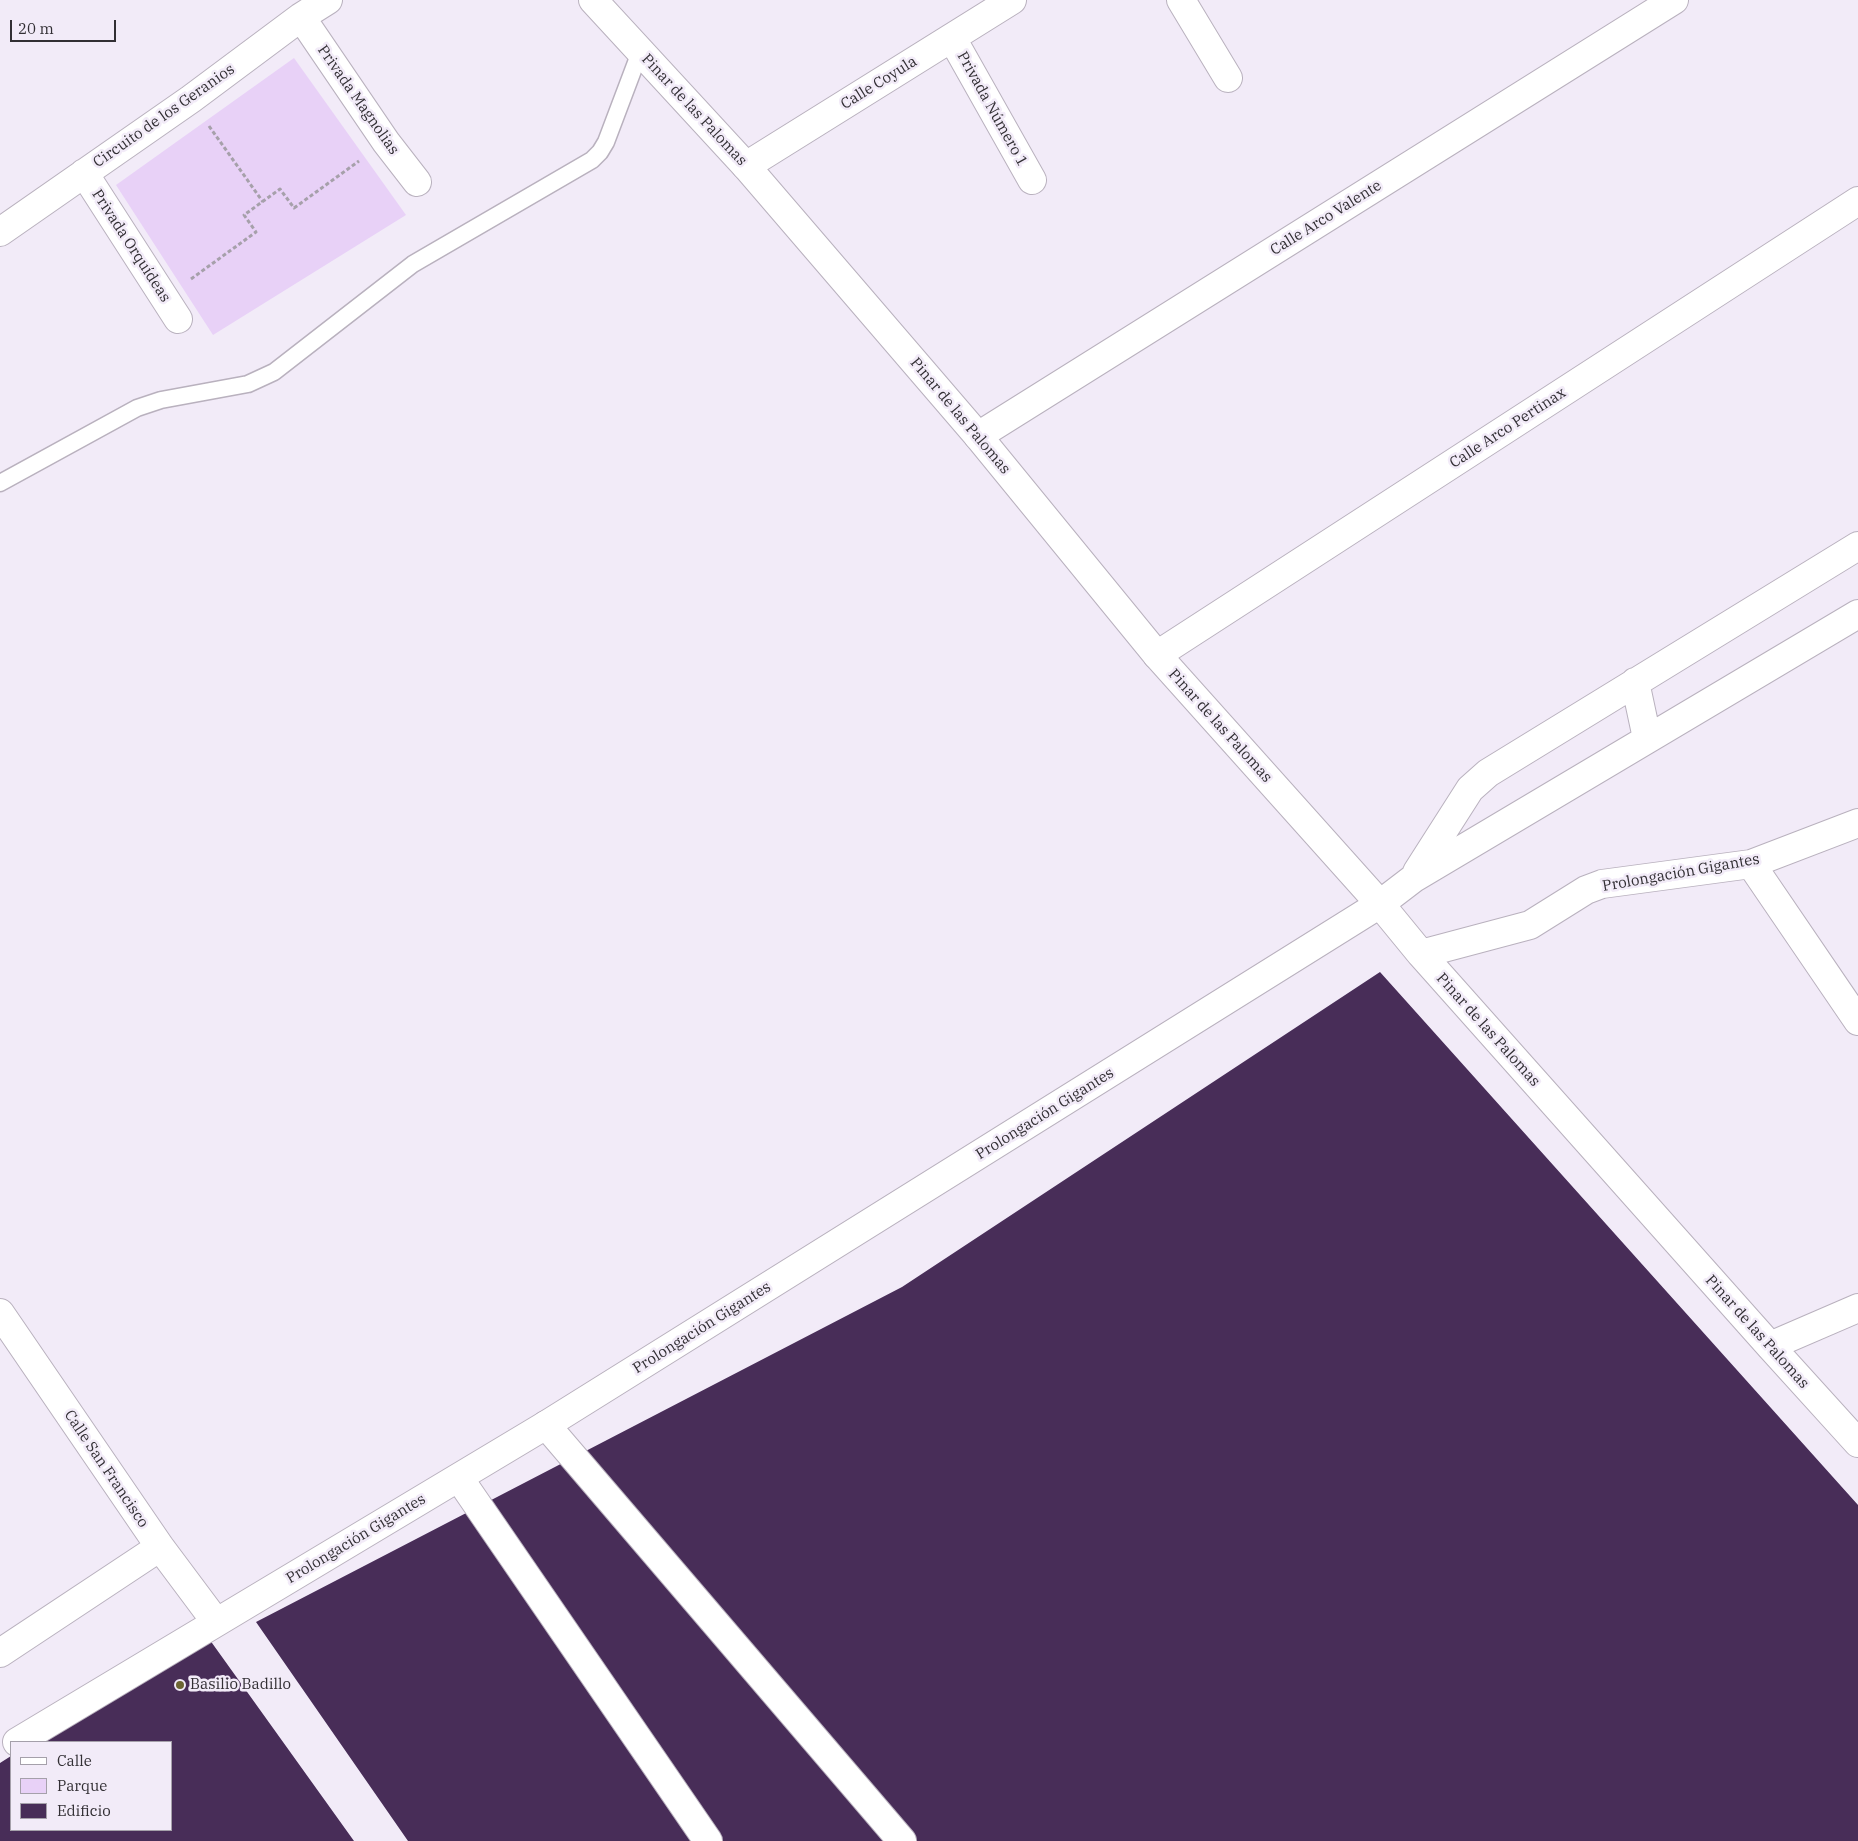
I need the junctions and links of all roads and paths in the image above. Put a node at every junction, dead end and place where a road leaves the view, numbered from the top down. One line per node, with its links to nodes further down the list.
1 (328, 0): 6 (street, Circuito de los Geranios)
2 (593, 0): 8 (street, Pinar de las Palomas)
3 (1012, 0): 7 (street, Calle Coyula)
4 (1181, 0): 9 (street)
5 (1674, 0): 20 (street, Calle Arco Valente)
6 (301, 17): 10 (street, Circuito de los Geranios); 11 (street, Privada Magnolias)
7 (952, 38): 12 (street, Calle Coyula); 14 (street, Privada Número 1)
8 (640, 52): 12 (street, Pinar de las Palomas); 21 (lane)
9 (1228, 78)
10 (191, 99): 13 (street, Circuito de los Geranios); 17 (path)
11 (386, 142): 15 (street, Privada Magnolias); 17 (path)
12 (746, 166): 20 (street, Pinar de las Palomas)
13 (84, 173): 18 (street, Circuito de los Geranios); 19 (street, Privada Orquídeas)
14 (1032, 180)
15 (417, 182)
16 (1858, 201): 24 (street, Calle Arco Pertinax)
17 (263, 202): 19 (path)
18 (0, 232)
19 (171, 309)
20 (978, 436): 24 (street, Pinar de las Palomas)
21 (0, 483)
22 (1858, 546): 25 (street)
23 (1858, 614): 26 (street)
24 (1157, 655): 30 (street, Pinar de las Palomas)
25 (1636, 682): 26 (street); 29 (street)
26 (1647, 738): 29 (street)
27 (1858, 823): 28 (street, Prolongación Gigantes)
28 (1751, 864): 31 (street, Prolongación Gigantes); 32 (street)
29 (1414, 878): 30 (street, Prolongación Gigantes)
30 (1380, 904): 31 (street, Pinar de las Palomas); 36 (street, Prolongación Gigantes)
31 (1421, 954): 35 (street, Pinar de las Palomas)
32 (1858, 1021)
33 (1858, 1308): 35 (street)
34 (0, 1313): 39 (street, Calle San Francisco)
35 (1770, 1346): 37 (street, Pinar de las Palomas)
36 (546, 1425): 38 (street, Prolongación Gigantes); 44 (street)
37 (1858, 1443)
38 (459, 1478): 40 (street, Prolongación Gigantes); 43 (street)
39 (160, 1547): 40 (street, Calle San Francisco); 41 (street)
40 (216, 1622): 42 (street, Prolongación Gigantes)
41 (0, 1653)
42 (19, 1741)
43 (708, 1841)
44 (902, 1841)

